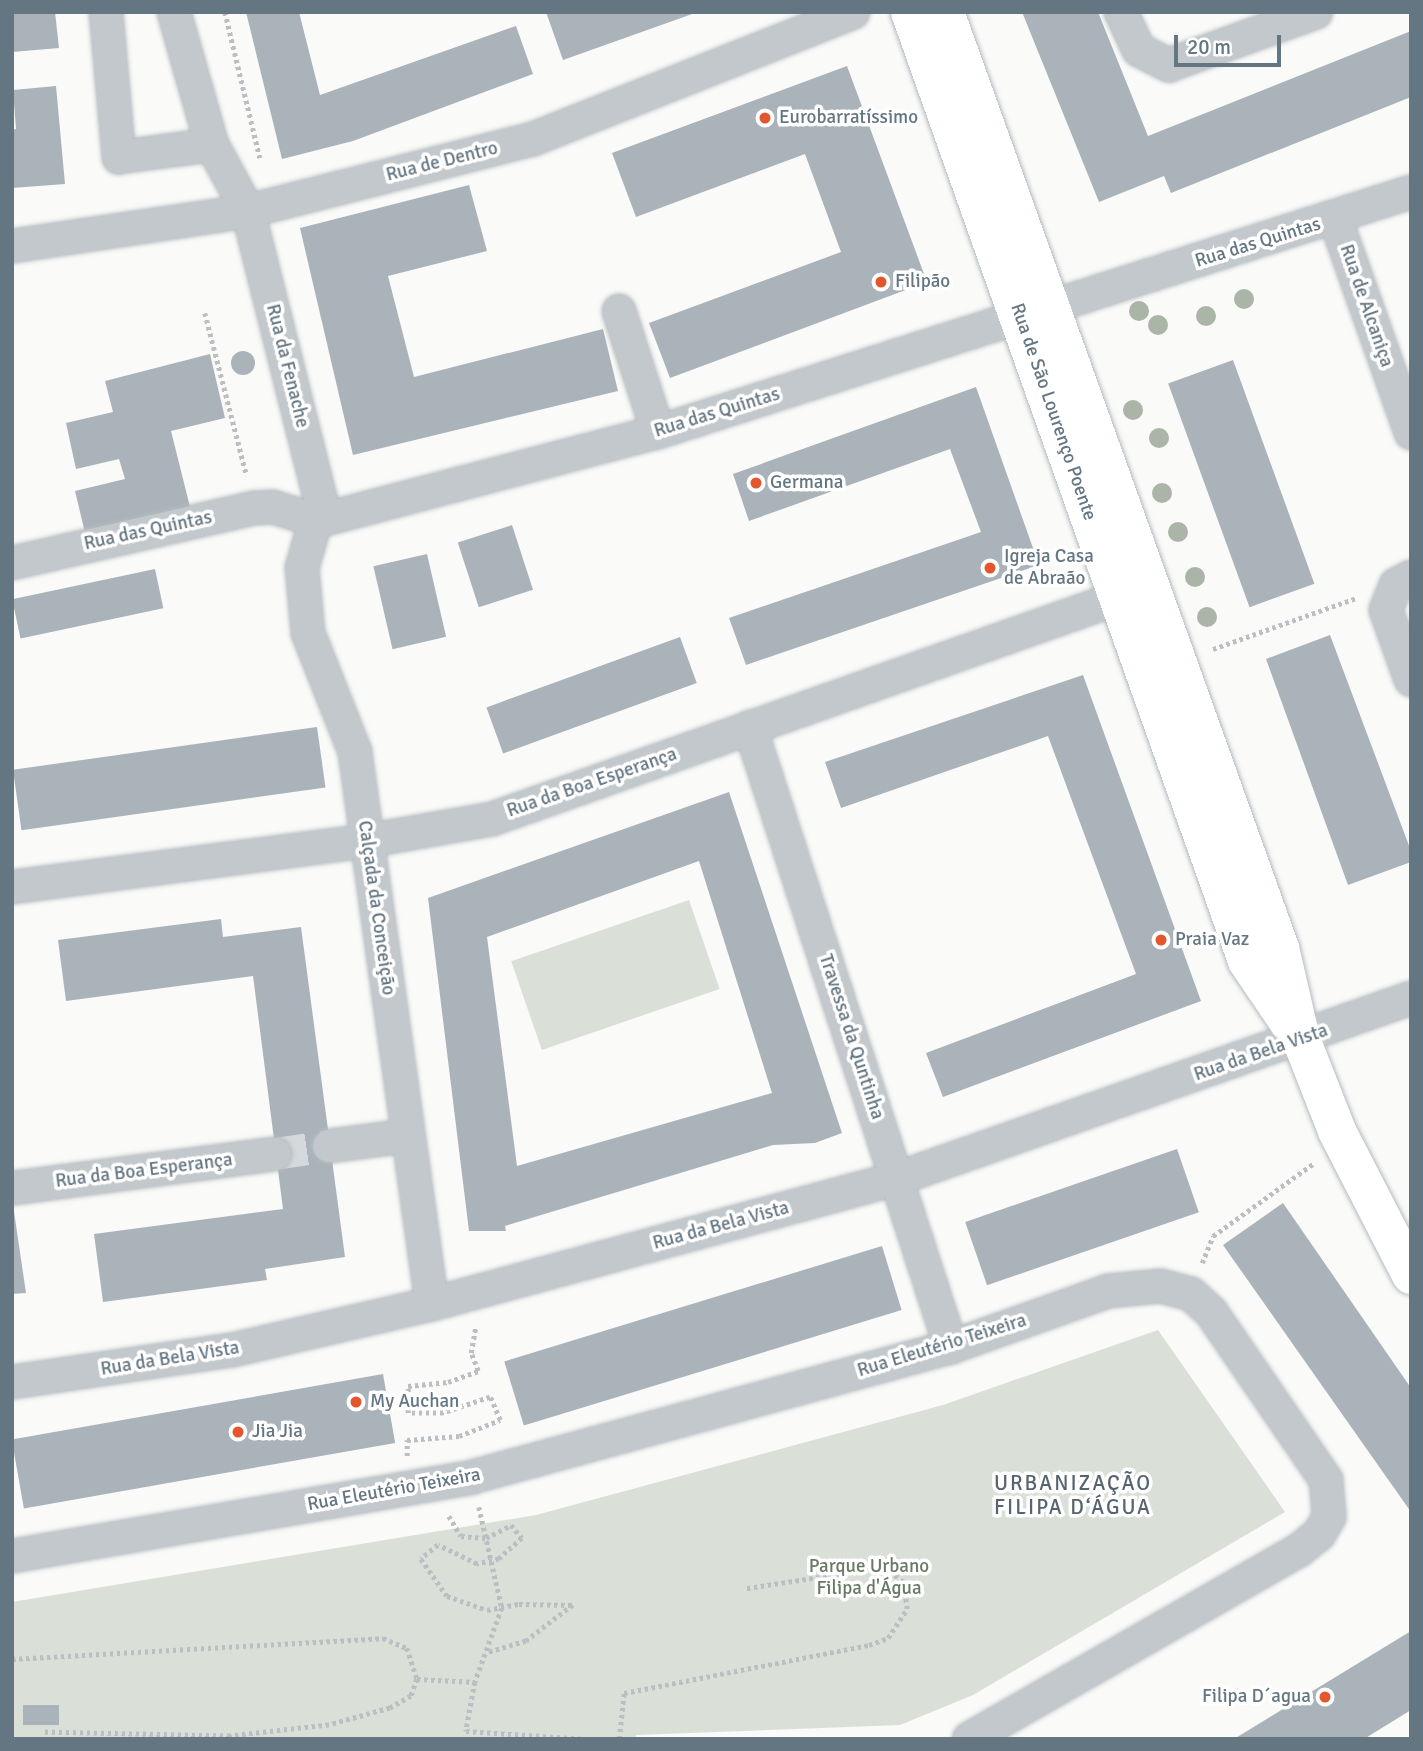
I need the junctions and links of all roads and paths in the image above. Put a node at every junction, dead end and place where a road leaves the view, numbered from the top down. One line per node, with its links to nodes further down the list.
1 (106, 12): 9 (street)
2 (174, 12): 9 (street, Rua da Fenache)
3 (225, 12): 11 (path)
4 (853, 12): 11 (street, Rua de Dentro)
5 (910, 12): 16 (street, Rua de São Lourenço Poente)
6 (945, 12): 16 (street, Rua de São Lourenço Poente)
7 (1121, 12): 8 (street)
8 (1316, 12)
9 (212, 145): 11 (street, Rua da Fenache)
10 (1411, 192): 12 (street, Rua das Quintas)
11 (260, 208): 13 (street, Rua de Dentro); 20 (street, Rua da Fenache)
12 (1335, 218): 16 (street, Rua das Quintas); 18 (street, Rua de Alcaniça)
13 (12, 246)
14 (619, 311): 17 (street)
15 (205, 313): 19 (path)
16 (1035, 313): 17 (street, Rua das Quintas); 23 (street, Rua de São Lourenço Poente)
17 (659, 432): 20 (street, Rua das Quintas)
18 (1411, 433)
19 (255, 508): 20 (street, Rua das Quintas); 21 (street, Rua das Quintas)
20 (318, 522): 27 (street, Calçada da Conceição)
21 (12, 563)
22 (1401, 585): 24 (path); 25 (street)
23 (1134, 592): 26 (street, Rua da Boa Esperança); 30 (street, Rua de São Lourenço Poente)
24 (1251, 635)
25 (1411, 680)
26 (750, 727): 27 (street, Rua da Boa Esperança); 35 (street, Travessa da Quntinha)
27 (366, 841): 28 (street, Rua da Boa Esperança); 31 (street, Calçada da Conceição)
28 (12, 887)
29 (1411, 998): 30 (street, Rua da Bela Vista)
30 (1301, 1039): 32 (street, Rua de São Lourenço Poente); 35 (street, Rua da Bela Vista)
31 (406, 1136): 33 (street); 40 (street, Calçada da Conceição)
32 (1343, 1143): 37 (path); 38 (street, Rua de São Lourenço Poente)
33 (329, 1146)
34 (275, 1154): 36 (street, Rua da Boa Esperança)
35 (896, 1179): 39 (street, Rua da Bela Vista); 41 (street, Travessa da Quntinha)
36 (13, 1188)
37 (1213, 1236)
38 (1411, 1275)
39 (484, 1290): 40 (street, Rua da Bela Vista); 43 (path)
40 (432, 1304): 42 (street, Rua da Bela Vista)
41 (951, 1347): 44 (street, Rua Eleutério Teixeira); 59 (street, Rua Eleutério Teixeira)
42 (12, 1382)
43 (407, 1464)
44 (473, 1496): 46 (path); 47 (street, Rua Eleutério Teixeira)
45 (458, 1508): 46 (path)
46 (486, 1538): 48 (path); 48 (path)
47 (12, 1556)
48 (492, 1563): 50 (path); 50 (path)
49 (745, 1589): 58 (path)
50 (502, 1608): 51 (path); 51 (path)
51 (486, 1653): 54 (path)
52 (12, 1660): 53 (path)
53 (417, 1679): 54 (path); 56 (path)
54 (475, 1682): 57 (path)
55 (42, 1732): 56 (path)
56 (229, 1737)
57 (587, 1739)
58 (619, 1739)
59 (969, 1739)

